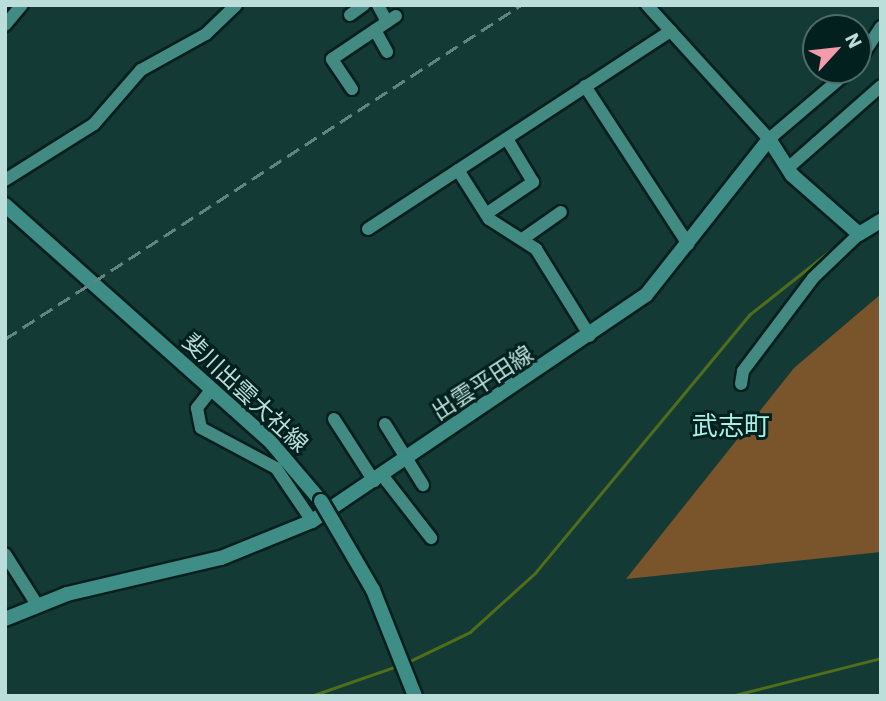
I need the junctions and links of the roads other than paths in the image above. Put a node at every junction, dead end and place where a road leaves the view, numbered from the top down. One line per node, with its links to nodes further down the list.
1 (22, 5): 7 (street)
2 (364, 5): 6 (street)
3 (378, 5): 8 (street)
4 (647, 5): 9 (street)
5 (233, 6): 19 (street)
6 (350, 15)
7 (5, 25)
8 (374, 30): 10 (street); 14 (street)
9 (671, 31): 12 (street); 16 (street)
10 (387, 52)
11 (834, 84): 16 (street)
12 (586, 86): 15 (street); 27 (street)
13 (881, 86): 17 (street)
14 (352, 89)
15 (507, 139): 18 (street); 22 (street)
16 (769, 139): 17 (main road); 27 (main road, 出雲平田線)
17 (788, 168): 25 (main road)
18 (458, 170): 22 (street); 24 (street)
19 (5, 180)
20 (5, 205): 30 (main road, 斐川出雲大社線)
21 (561, 212): 26 (street)
22 (486, 214): 26 (street)
23 (881, 220): 25 (main road)
24 (368, 229)
25 (856, 230): 29 (street)
26 (524, 238): 28 (street)
27 (688, 244): 28 (main road, 出雲平田線)
28 (590, 336): 33 (main road, 出雲平田線)
29 (741, 384)
30 (211, 390): 36 (street); 41 (main road, 斐川出雲大社線, bridge)
31 (334, 419): 34 (street)
32 (385, 424): 33 (street)
33 (407, 459): 34 (main road, 出雲平田線); 35 (street)
34 (378, 478): 36 (main road, 出雲平田線); 37 (street)
35 (423, 485)
36 (312, 521): 39 (main road, 出雲平田線)
37 (431, 538)
38 (5, 554): 39 (street)
39 (36, 603): 40 (main road, 出雲平田線)
40 (5, 619)
41 (415, 696)

